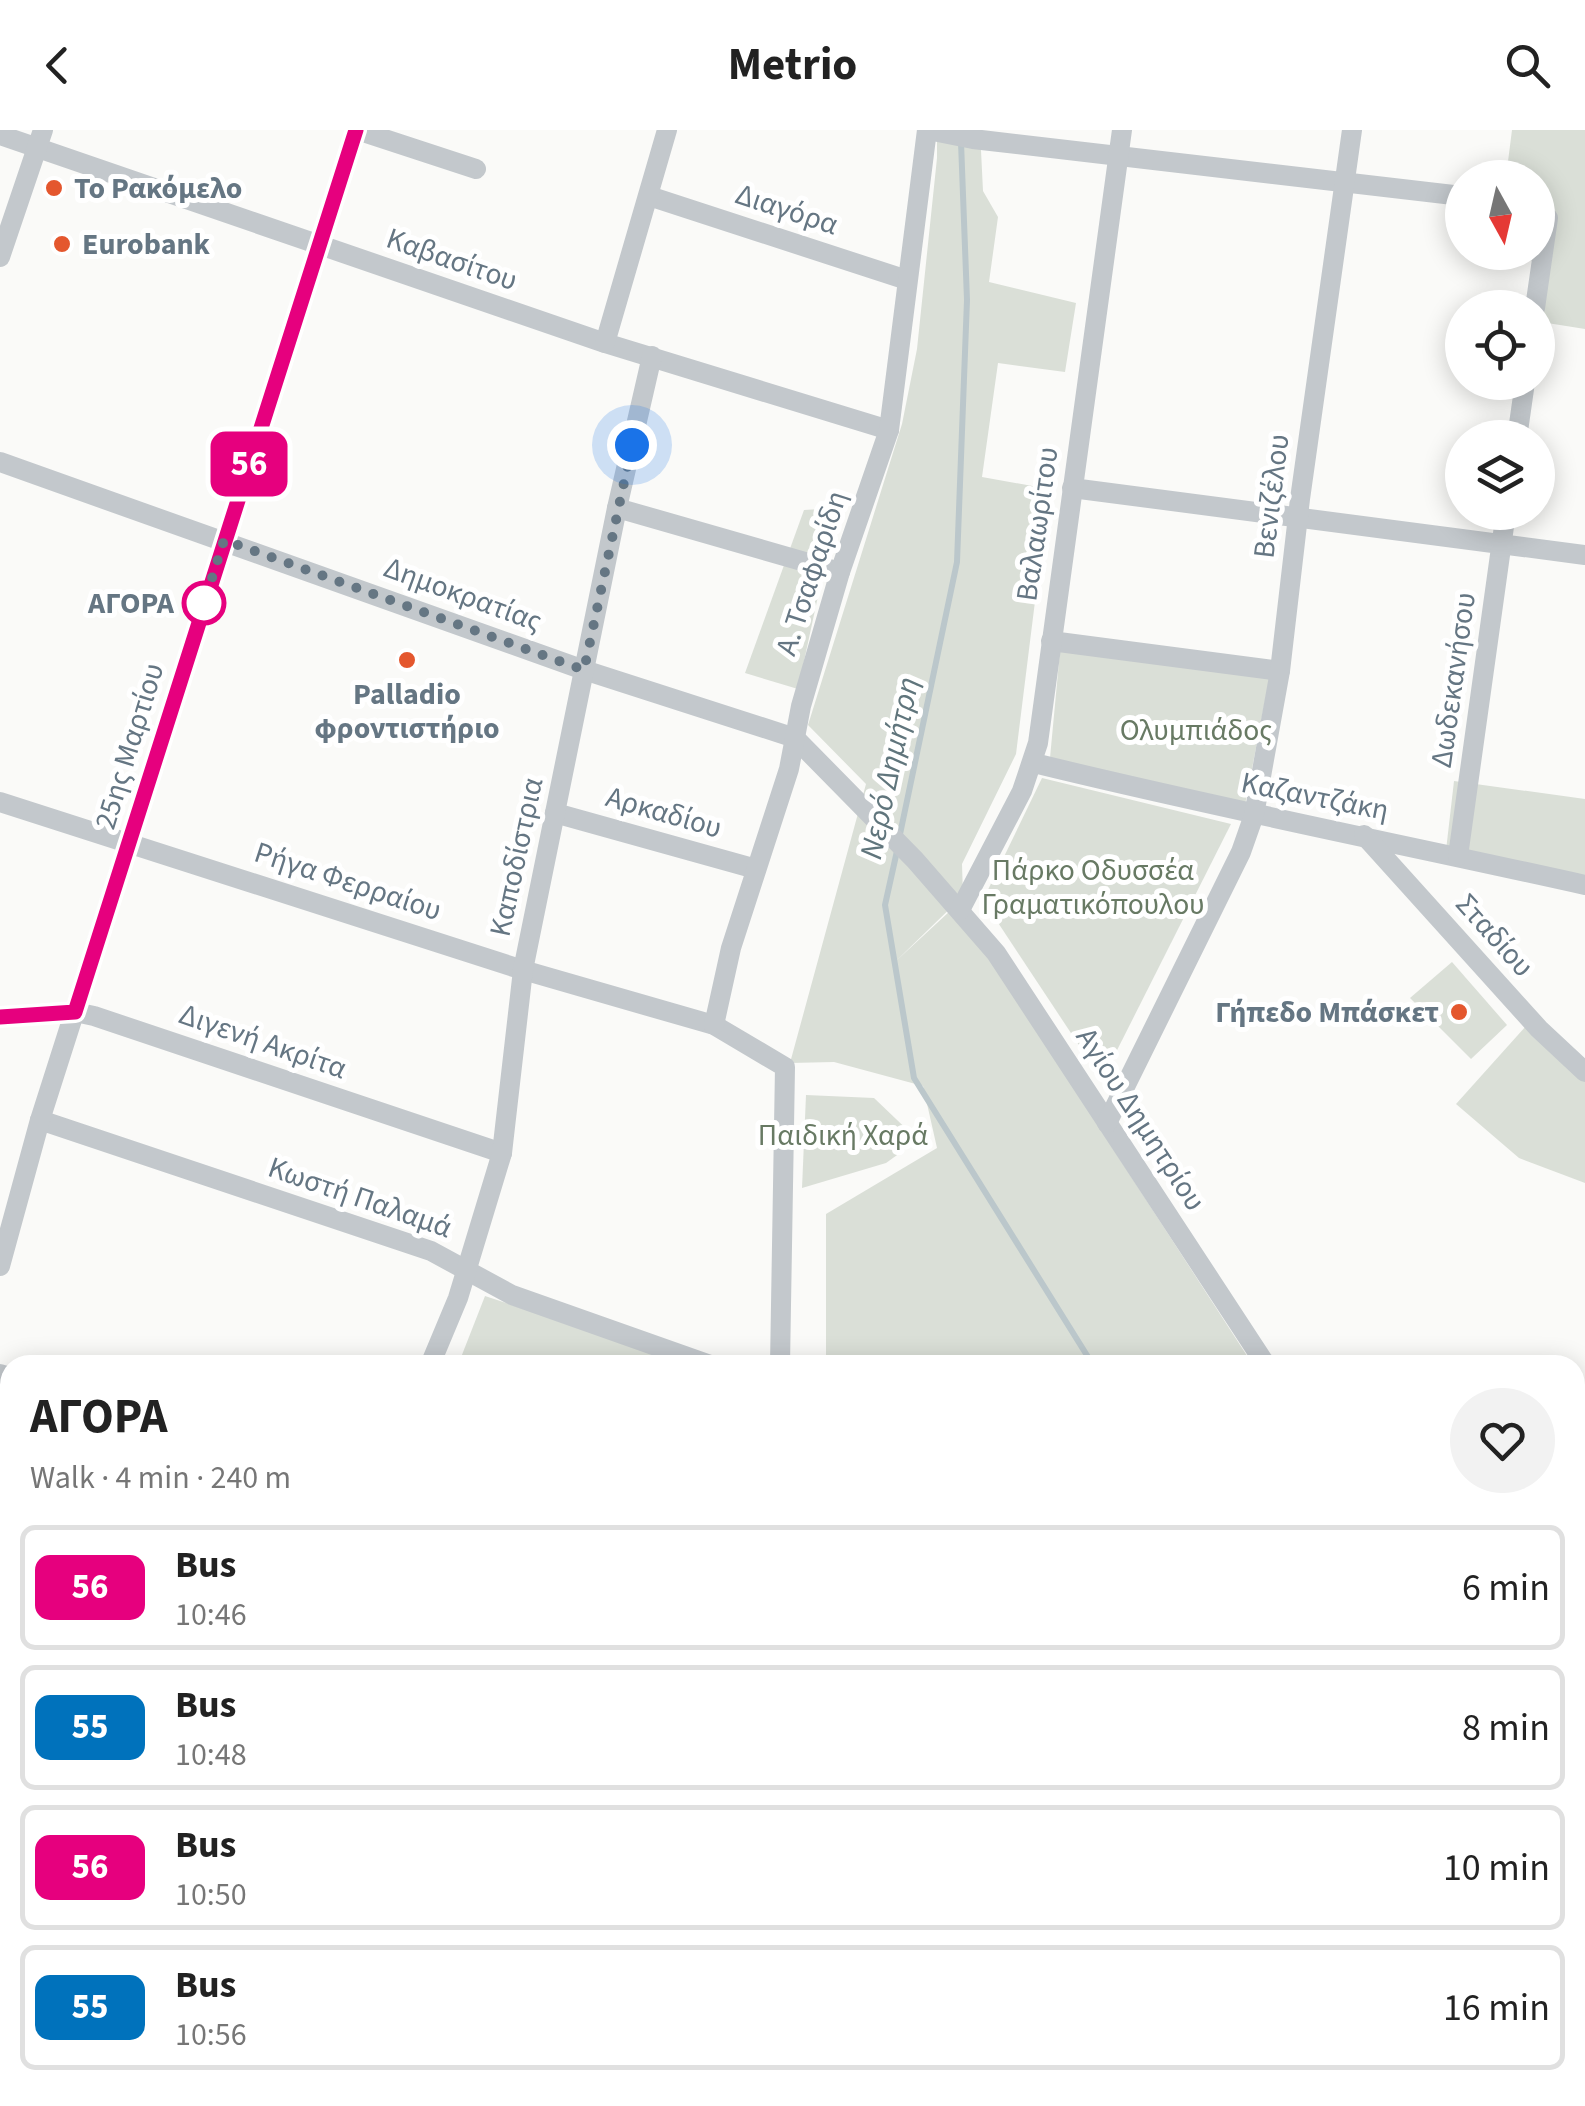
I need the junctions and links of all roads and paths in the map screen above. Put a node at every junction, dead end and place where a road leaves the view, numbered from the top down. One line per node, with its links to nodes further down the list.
1 (357, 130): 9 (street); 13 (street, 25ης Μαρτίου)
2 (666, 130): 12 (street)
3 (1122, 130): 8 (street, Βαλαωρίτου)
4 (1352, 130): 10 (street, Βενιζέλου)
5 (933, 131): 8 (street); 15 (street, Α. Τσαφαρίδη)
6 (0, 135): 7 (street, Καβασίτου)
7 (40, 139): 13 (street, Καβασίτου); 14 (street)
8 (1119, 155): 10 (street); 20 (street, Βαλαωρίτου)
9 (476, 170)
10 (1346, 183): 11 (street); 22 (street, Βενιζέλου)
11 (1445, 194)
12 (649, 196): 15 (street, Διαγόρα); 16 (street)
13 (319, 247): 16 (street, Καβασίτου); 24 (street, 25ης Μαρτίου)
14 (0, 257)
15 (907, 280): 18 (street, Α. Τσαφαρίδη)
16 (606, 344): 17 (street, Καβασίτου)
17 (652, 356): 18 (street, Καβασίτου); 21 (street, Καποδίστρια)
18 (889, 430): 27 (street, Α. Τσαφαρίδη)
19 (0, 462): 24 (street, Δημοκρατίας)
20 (1072, 488): 22 (street); 28 (street, Βαλαωρίτου)
21 (617, 508): 27 (street); 29 (street, Καποδίστρια)
22 (1298, 517): 25 (street); 30 (street, Βενιζέλου)
23 (1504, 530): 25 (street, Δωδεκανήσου)
24 (224, 540): 29 (street, Δημοκρατίας); 37 (street, 25ης Μαρτίου)
25 (1502, 544): 26 (street); 38 (street, Δωδεκανήσου)
26 (1585, 555)
27 (840, 572): 31 (street, Α. Τσαφαρίδη)
28 (1051, 642): 30 (street); 32 (street, Βαλαωρίτου)
29 (584, 670): 31 (street, Δημοκρατίας); 34 (street, Καποδίστρια)
30 (1280, 671): 35 (street, Βενιζέλου)
31 (795, 738): 39 (street, Α. Τσαφαρίδη); 41 (street, Δημοκρατίας)
32 (1034, 763): 35 (street, Καζαντζάκη); 41 (street, Βαλαωρίτου)
33 (0, 802): 37 (street, Ρήγα Φερραίου)
34 (556, 813): 39 (street, Αρκαδίου); 42 (street, Καποδίστρια)
35 (1254, 815): 36 (street, Καζαντζάκη); 48 (street, Βενιζέλου)
36 (1364, 835): 38 (street, Καζαντζάκη); 46 (street, Σταδίου)
37 (131, 842): 42 (street, Ρήγα Φερραίου); 43 (street, 25ης Μαρτίου)
38 (1458, 856): 40 (street, Καζαντζάκη)
39 (756, 869): 45 (street, Α. Τσαφαρίδη)
40 (1585, 884)
41 (960, 910): 48 (street, Αγίου Δημητρίου)
42 (523, 970): 45 (street, Ρήγα Φερραίου); 49 (street, Καποδίστρια)
43 (75, 1012): 44 (street, Διγενή Ακρίτα); 47 (street, 25ης Μαρτίου); 49 (street, Διγενή Ακρίτα)
44 (0, 1017)
45 (714, 1026): 54 (street, Ρήγα Φερραίου)
46 (1585, 1072)
47 (40, 1120): 50 (street, 25ης Μαρτίου); 51 (street, Κωστή Παλαμά)
48 (1106, 1123): 55 (street, Αγίου Δημητρίου)
49 (502, 1153): 51 (street, Καποδίστρια)
50 (0, 1266)
51 (467, 1270): 52 (street, Καποδίστρια); 53 (street, Κωστή Παλαμά)
52 (434, 1355)
53 (682, 1355)
54 (780, 1355)
55 (1259, 1355)

